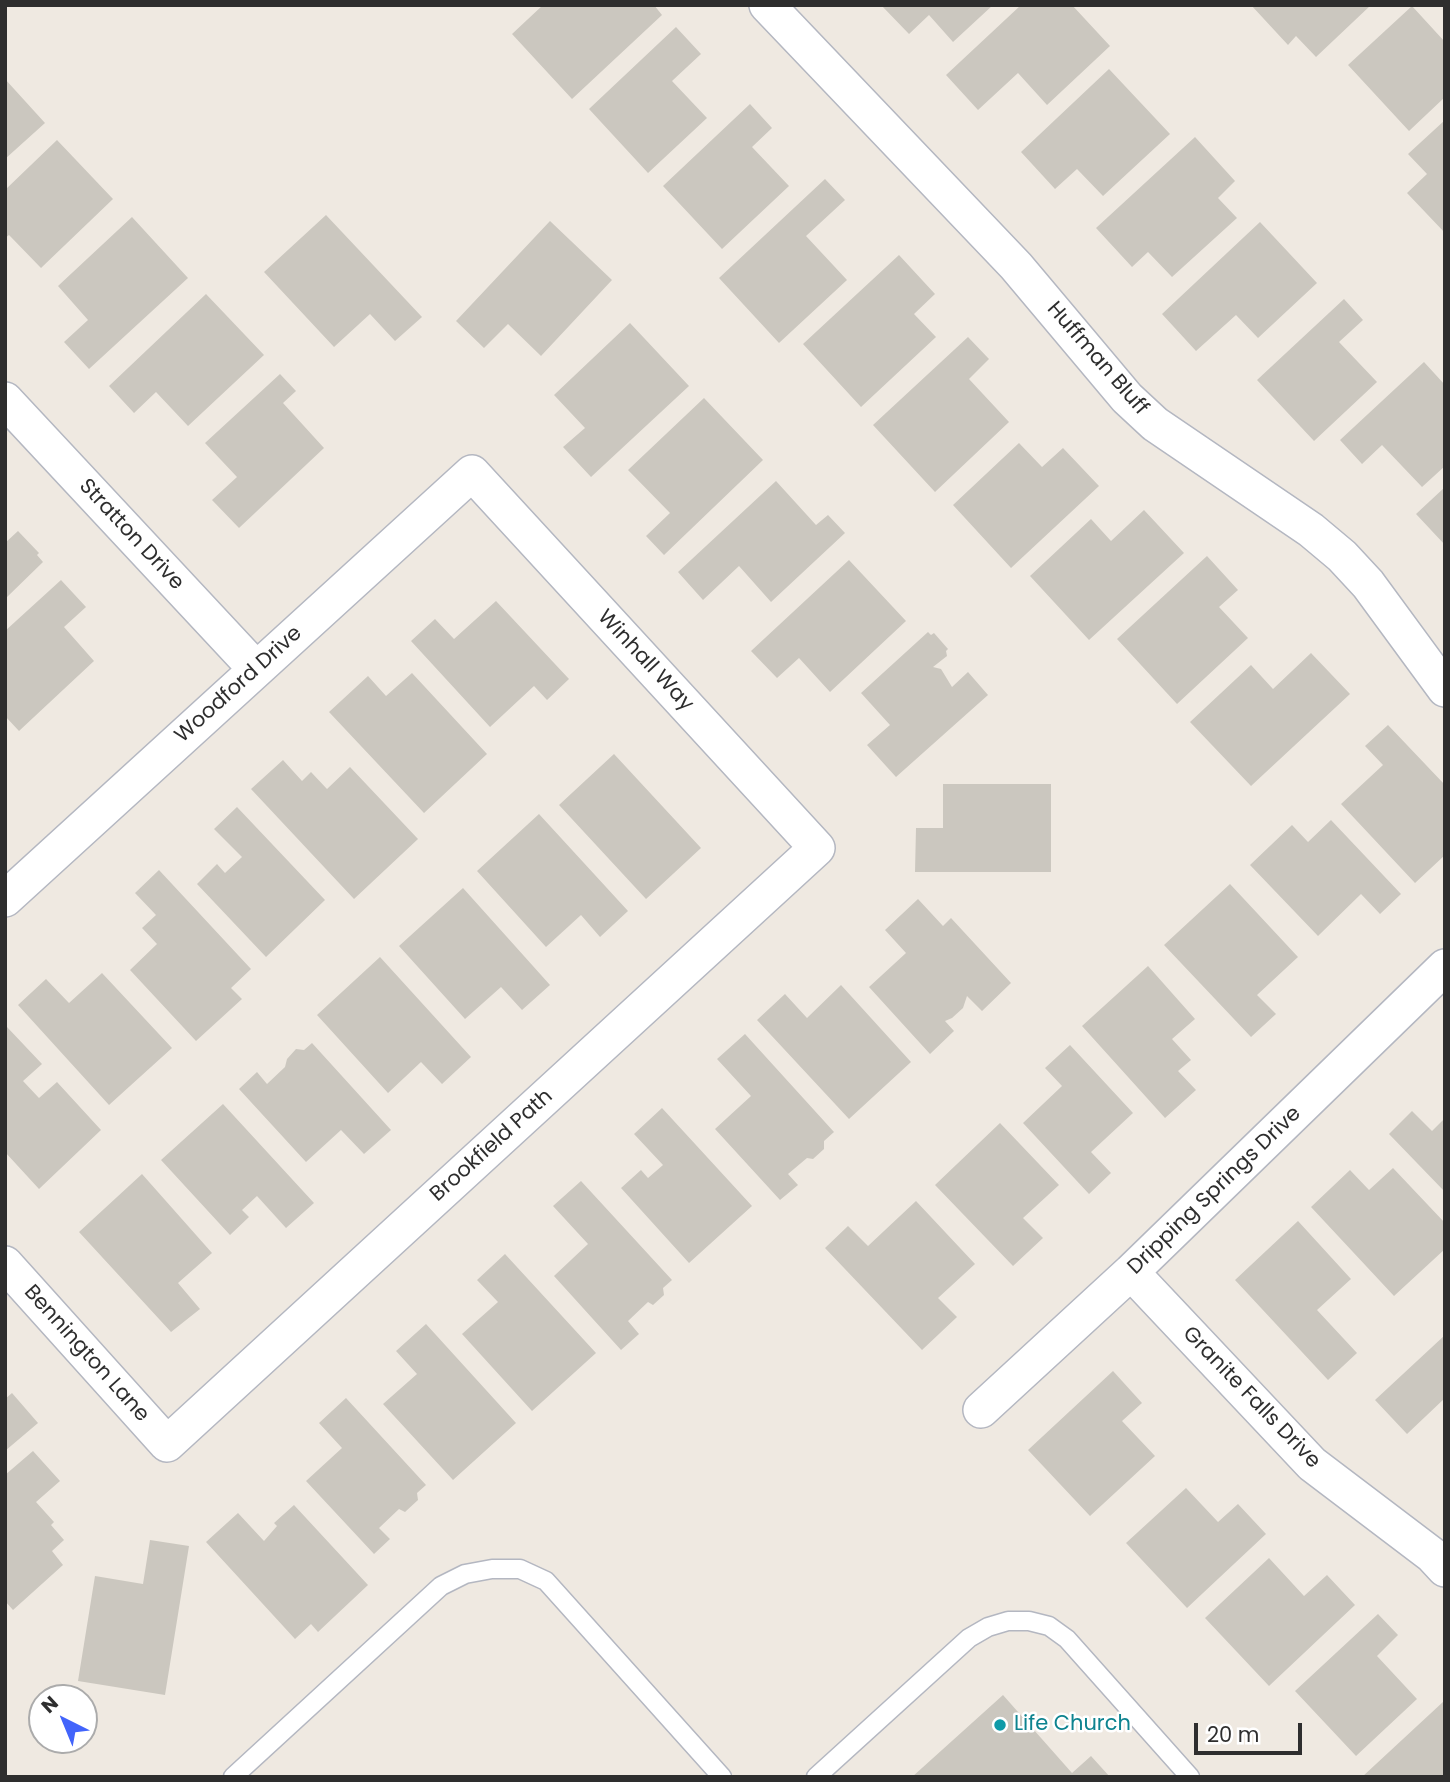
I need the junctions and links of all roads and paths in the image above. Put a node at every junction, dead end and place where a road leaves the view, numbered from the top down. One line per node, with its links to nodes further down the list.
1 (767, 5): 5 (street, Huffman Bluff)
2 (5, 400): 4 (street, Stratton Drive)
3 (472, 473): 4 (street, Woodford Drive); 6 (street, Winhall Way)
4 (256, 669): 7 (street, Woodford Drive)
5 (1445, 689)
6 (817, 849): 12 (street, Brookfield Path)
7 (5, 899)
8 (1445, 967): 10 (street, Dripping Springs Drive)
9 (5, 1264): 12 (street, Bennington Lane)
10 (1131, 1272): 11 (street, Dripping Springs Drive); 13 (street, Granite Falls Drive)
11 (981, 1410)
12 (167, 1444)
13 (1445, 1569)
14 (233, 1777): 15 (lane)
15 (722, 1777)
16 (816, 1777): 17 (lane)
17 (1190, 1777)

